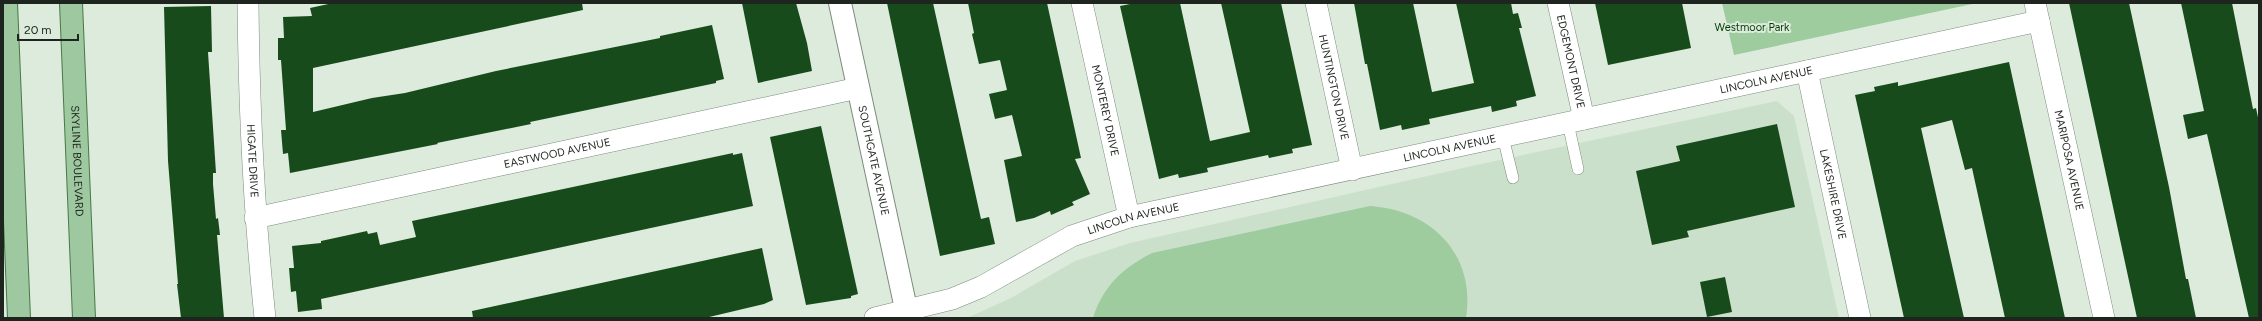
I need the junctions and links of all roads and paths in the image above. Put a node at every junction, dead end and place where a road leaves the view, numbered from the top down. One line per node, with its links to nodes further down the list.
1 (6, 3): 19 (main road)
2 (71, 3): 20 (main road, SKYLINE BOULEVARD)
3 (248, 3): 16 (street, HIGATE DRIVE)
4 (840, 3): 10 (street, SOUTHGATE AVENUE)
5 (1082, 3): 17 (street, MONTEREY DRIVE)
6 (1316, 3): 14 (street, HUNTINGTON DRIVE)
7 (1558, 3): 11 (street, EDGEMONT DRIVE)
8 (2037, 12): 9 (street, LINCOLN AVENUE); 24 (street, MARIPOSA AVENUE)
9 (1807, 71): 11 (street, LINCOLN AVENUE); 23 (street, LAKESHIRE DRIVE)
10 (858, 88): 16 (street, EASTWOOD AVENUE); 18 (street, SOUTHGATE AVENUE)
11 (1576, 121): 12 (street, LINCOLN AVENUE); 13 (lane)
12 (1503, 137): 14 (street, LINCOLN AVENUE); 15 (lane)
13 (1578, 169)
14 (1352, 170): 17 (street, LINCOLN AVENUE)
15 (1513, 178)
16 (255, 218): 21 (street, HIGATE DRIVE)
17 (1129, 218): 18 (street, LINCOLN AVENUE)
18 (907, 315): 22 (street, LINCOLN AVENUE)
19 (19, 318)
20 (84, 318)
21 (265, 318)
22 (875, 318)
23 (1860, 318)
24 (2104, 318)

